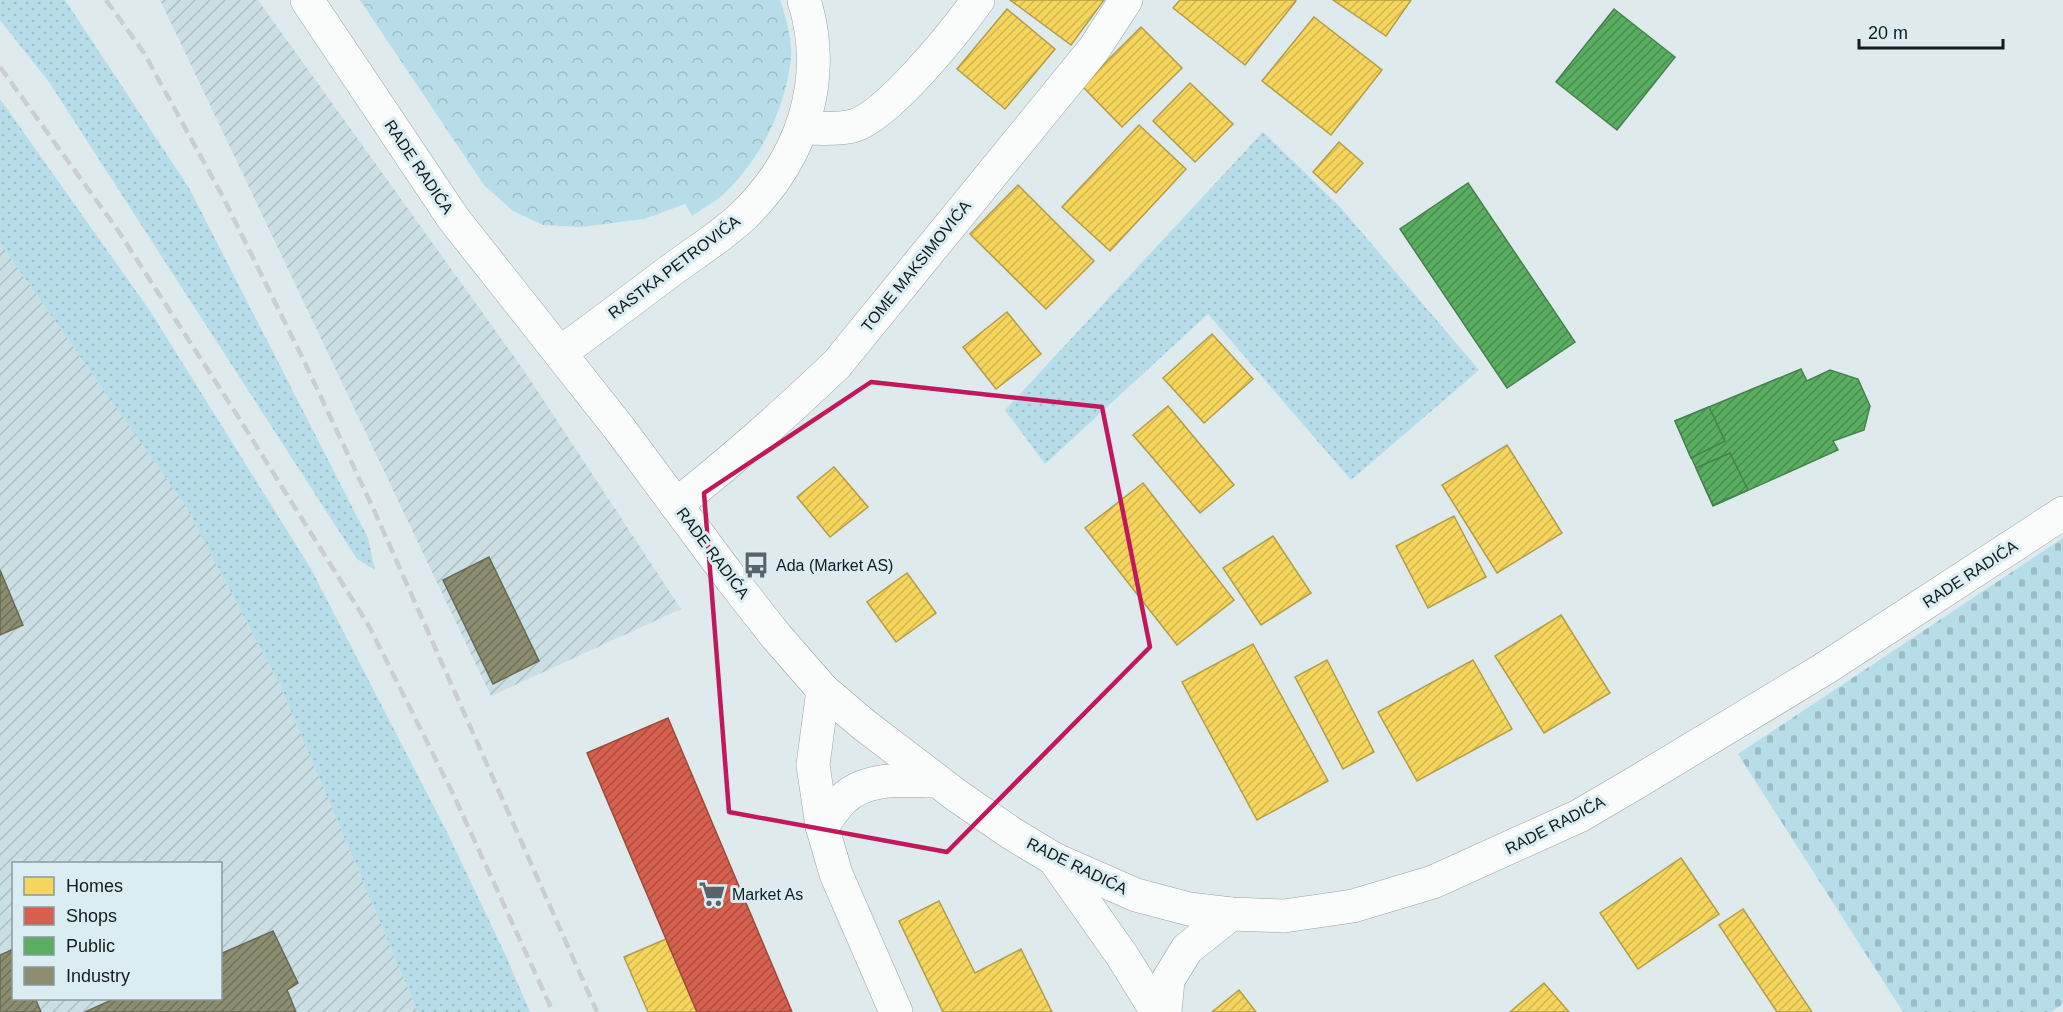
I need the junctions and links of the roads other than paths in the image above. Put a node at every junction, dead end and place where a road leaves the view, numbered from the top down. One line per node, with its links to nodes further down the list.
1 (307, 0): 6 (main road, RADE RADIĆA)
2 (804, 0): 5 (main road, RASTKA PETROVIĆA)
3 (978, 0): 5 (main road)
4 (1126, 0): 7 (main road, TOME MAKSIMOVIĆA)
5 (803, 128): 6 (main road, RASTKA PETROVIĆA)
6 (560, 353): 7 (main road, RADE RADIĆA)
7 (676, 505): 9 (main road, RADE RADIĆA)
8 (2063, 513): 13 (main road, RADE RADIĆA)
9 (823, 690): 10 (main road, RADE RADIĆA); 11 (main road)
10 (937, 781): 11 (main road); 12 (main road, RADE RADIĆA)
11 (822, 826): 14 (main road)
12 (1054, 859): 13 (main road, RADE RADIĆA); 15 (main road)
13 (1231, 914): 16 (main road)
14 (896, 1012)
15 (1157, 1012)
16 (1165, 1012)

